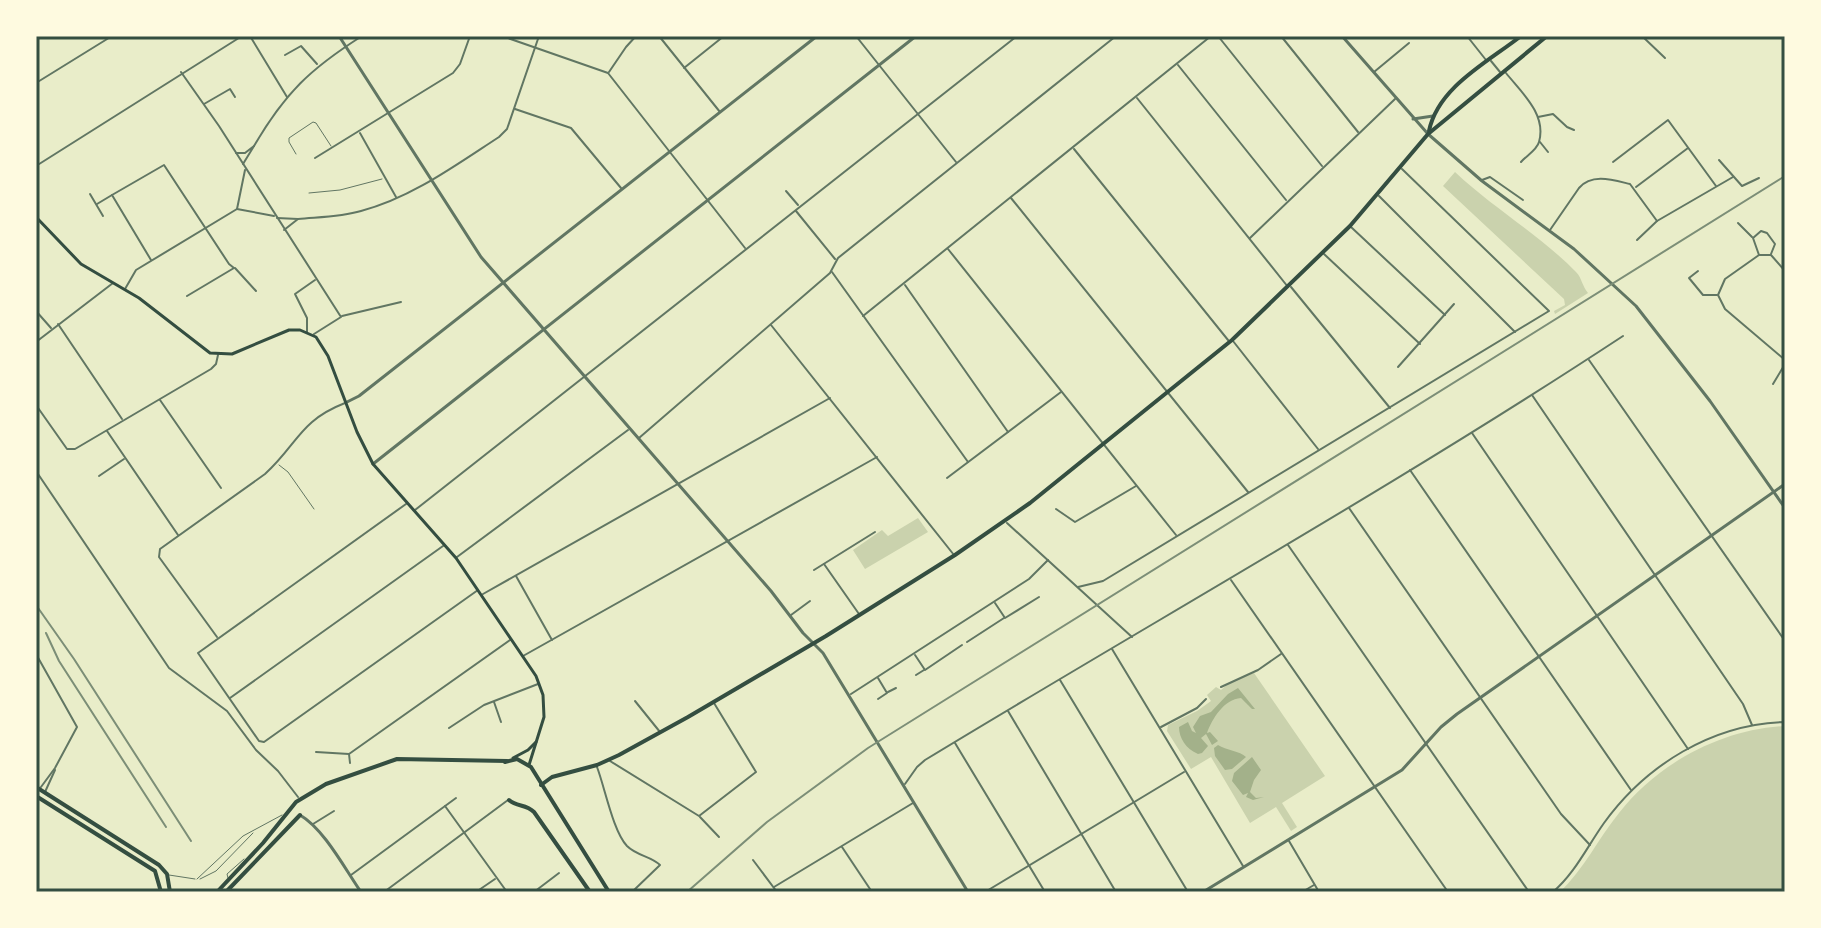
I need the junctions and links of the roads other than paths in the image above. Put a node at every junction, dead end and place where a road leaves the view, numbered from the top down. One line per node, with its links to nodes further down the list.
1 (112, 36): 39 (street)
2 (242, 36): 35 (street)
3 (250, 36): 43 (street)
4 (339, 36): 26 (street)
5 (362, 36): 26 (street)
6 (470, 36): 49 (street)
7 (502, 36): 27 (street)
8 (539, 36): 27 (street)
9 (636, 36): 36 (street)
10 (659, 36): 34 (street)
11 (724, 36): 34 (street)
12 (817, 36): 48 (street)
13 (856, 36): 33 (street)
14 (916, 36): 33 (street)
15 (1017, 36): 50 (street)
16 (1115, 36): 69 (street)
17 (1211, 36): 31 (street)
18 (1218, 36): 74 (street)
19 (1281, 36): 56 (street)
20 (1342, 36): 37 (street)
21 (1467, 36): 30 (street)
22 (1521, 36): 30 (main road)
23 (1547, 36): 38 (main road)
24 (1642, 36): 29 (street)
25 (1409, 43): 37 (street)
26 (345, 46): 32 (street); 49 (street)
27 (535, 47): 36 (street); 47 (street)
28 (285, 55): 32 (street)
29 (1665, 58)
30 (1489, 61): 38 (street); 51 (main road)
31 (1177, 64): 44 (street); 94 (street)
32 (317, 65): 43 (street)
33 (879, 65): 50 (street); 92 (street)
34 (684, 68): 48 (street)
35 (181, 72): 46 (street); 73 (street)
36 (608, 73): 64 (street)
37 (1373, 73): 45 (street)
38 (1503, 73): 52 (street); 57 (main road)
39 (36, 83)
40 (226, 83): 41 (street)
41 (230, 89): 42 (street); 46 (street)
42 (235, 97)
43 (287, 97): 59 (street)
44 (1136, 97): 62 (street); 110 (street)
45 (1395, 99): 53 (street); 56 (street)
46 (203, 104): 63 (street)
47 (514, 108): 80 (street); 84 (street)
48 (720, 112): 64 (street)
49 (388, 113): 55 (street); 80 (street)
50 (919, 114): 69 (street); 96 (street)
51 (1434, 116): 53 (street); 57 (main road)
52 (1537, 117): 54 (street); 58 (street)
53 (1413, 119): 57 (street)
54 (1574, 130)
55 (359, 132): 61 (street); 78 (street)
56 (1359, 133): 74 (street)
57 (1428, 134): 75 (main road); 81 (street)
58 (1539, 141): 65 (street); 70 (street)
59 (254, 146): 63 (street); 72 (street)
60 (1690, 147): 71 (street); 82 (street); 83 (street)
61 (332, 148): 66 (lane); 67 (street)
62 (1073, 148): 91 (street); 146 (street)
63 (235, 152): 72 (street)
64 (670, 152): 84 (street); 92 (street)
65 (1548, 152)
66 (296, 154)
67 (315, 158)
68 (1719, 160): 77 (street)
69 (957, 162): 118 (street)
70 (1521, 162)
71 (1613, 162)
72 (243, 164): 76 (street)
73 (36, 166)
74 (1324, 168): 94 (street)
75 (1401, 168): 89 (main road); 143 (street)
76 (246, 169): 97 (street); 101 (street)
77 (1733, 177): 79 (street); 82 (street)
78 (385, 178): 86 (lane); 90 (street)
79 (1759, 178)
80 (431, 180): 90 (street); 125 (street)
81 (1482, 181): 93 (street); 108 (street)
82 (1716, 186): 103 (street)
83 (1635, 188): 103 (street); 108 (street)
84 (622, 189): 125 (street)
85 (786, 191): 96 (street)
86 (309, 193)
87 (90, 194): 95 (street)
88 (112, 195): 95 (street); 106 (street); 117 (street)
89 (1378, 196): 105 (main road); 143 (street)
90 (397, 198): 102 (street)
91 (1011, 198): 112 (street); 156 (street)
92 (707, 199): 113 (street); 141 (street)
93 (1523, 200)
94 (1288, 202): 110 (street)
95 (96, 204): 99 (street)
96 (800, 207): 98 (street)
97 (237, 209): 101 (street); 106 (street)
98 (796, 210): 113 (street); 118 (street)
99 (103, 216)
100 (36, 217): 124 (main road)
101 (276, 217): 102 (street); 107 (street)
102 (298, 219): 107 (street)
103 (1657, 221): 111 (street)
104 (1738, 223): 109 (street)
105 (1350, 226): 114 (main road); 135 (street)
106 (205, 227): 117 (street); 119 (street)
107 (284, 230): 123 (street)
108 (1550, 231): 184 (street)
109 (1753, 238): 115 (street); 116 (street)
110 (1249, 239): 127 (street)
111 (1637, 240)
112 (948, 248): 126 (street); 155 (street)
113 (746, 250): 153 (street)
114 (1323, 254): 127 (main road); 148 (street)
115 (1759, 255): 116 (street); 130 (street)
116 (1771, 255): 122 (street)
117 (151, 260): 128 (street)
118 (836, 260): 120 (street)
119 (234, 268): 129 (street); 131 (street)
120 (831, 271): 136 (street); 139 (street)
121 (1698, 271): 130 (street)
122 (1785, 271)
123 (316, 280): 137 (street); 142 (street)
124 (113, 282): 128 (main road); 138 (street)
125 (503, 283): 141 (street); 160 (street)
126 (904, 284): 136 (street); 166 (street)
127 (1290, 287): 146 (main road); 162 (street)
128 (125, 289): 149 (main road)
129 (256, 291)
130 (1718, 295): 151 (street)
131 (187, 296)
132 (401, 302): 137 (street)
133 (1454, 304): 135 (street)
134 (36, 311): 140 (street)
135 (1445, 315): 148 (street)
136 (863, 316): 173 (street)
137 (341, 317): 144 (street)
138 (58, 324): 140 (street); 163 (street)
139 (771, 324): 159 (street); 168 (street)
140 (52, 329): 147 (street)
141 (543, 329): 153 (street); 175 (street)
142 (307, 332): 144 (main road); 149 (main road)
143 (1515, 332): 162 (street)
144 (313, 335): 160 (main road)
145 (1623, 336): 150 (street)
146 (1231, 341): 156 (main road); 170 (street)
147 (36, 342)
148 (1420, 344): 152 (street)
149 (218, 355): 158 (street)
150 (1588, 359): 157 (street); 194 (street)
151 (1785, 362): 154 (street)
152 (1398, 367)
153 (583, 377): 164 (street); 191 (street)
154 (1773, 384)
155 (1062, 391): 166 (street); 169 (street)
156 (1168, 393): 169 (main road); 185 (street)
157 (1532, 394): 167 (street); 206 (street)
158 (159, 398): 163 (street); 183 (street)
159 (830, 398): 171 (street); 180 (street)
160 (345, 403): 174 (street); 175 (main road)
161 (36, 405): 165 (street)
162 (1390, 408): 170 (street)
163 (123, 420): 165 (street)
164 (629, 429): 168 (street); 201 (street)
165 (106, 431): 172 (street)
166 (1008, 432): 173 (street)
167 (1471, 432): 176 (street); 216 (street)
168 (638, 439): 180 (street)
169 (1104, 444): 182 (street); 192 (main road)
170 (1320, 450): 185 (street)
171 (877, 457): 197 (street); 200 (street)
172 (125, 458): 178 (street); 195 (street)
173 (968, 462): 179 (street)
174 (277, 464): 189 (lane); 195 (street)
175 (373, 464): 186 (main road)
176 (1410, 469): 187 (street); 231 (street)
177 (36, 471): 273 (street)
178 (99, 476)
179 (947, 478)
180 (678, 484): 197 (street); 205 (street)
181 (1785, 484): 184 (street)
182 (1137, 486): 190 (street); 196 (street)
183 (221, 488)
184 (1774, 492): 188 (street); 194 (street)
185 (1249, 493): 196 (street)
186 (406, 504): 191 (main road); 218 (street)
187 (1348, 507): 198 (street); 241 (street)
188 (1785, 508)
189 (314, 509)
190 (1056, 509)
191 (413, 511): 199 (main road)
192 (1005, 521): 200 (main road); 202 (street)
193 (875, 532): 203 (street)
194 (1713, 535): 206 (street); 222 (street)
195 (179, 536): 218 (street)
196 (1177, 536): 208 (street)
197 (728, 541): 215 (street); 221 (street)
198 (1287, 544): 207 (street); 257 (street)
199 (445, 545): 201 (main road); 242 (street)
200 (955, 555): 214 (main road)
201 (456, 558): 209 (main road)
202 (1048, 560): 208 (street); 213 (street)
203 (824, 564): 204 (street); 214 (street)
204 (814, 570)
205 (515, 575): 210 (street); 221 (street)
206 (1655, 575): 216 (street); 251 (street)
207 (1231, 579): 219 (street); 227 (street)
208 (1078, 587): 219 (street)
209 (479, 589): 210 (main road); 242 (street)
210 (482, 594): 220 (main road)
211 (1039, 597): 217 (street)
212 (810, 601): 215 (street)
213 (995, 602): 217 (street); 229 (street)
214 (860, 615): 224 (main road)
215 (790, 616): 224 (street)
216 (1597, 616): 231 (street); 258 (street)
217 (1005, 618): 223 (street)
218 (217, 638): 242 (street)
219 (1133, 638): 226 (street)
220 (511, 639): 230 (main road); 260 (street)
221 (552, 640): 230 (street)
222 (1785, 641)
223 (967, 642)
224 (813, 643): 240 (street); 247 (main road)
225 (962, 645): 232 (street)
226 (1111, 648): 235 (street); 253 (street)
227 (1282, 653): 237 (street); 269 (street)
228 (36, 654): 271 (street)
229 (914, 654): 232 (street); 234 (street)
230 (523, 656): 236 (main road)
231 (1539, 657): 241 (street); 270 (street)
232 (925, 670): 233 (street)
233 (916, 675)
234 (877, 677): 239 (street); 240 (street)
235 (1059, 679): 248 (street); 275 (street)
236 (539, 683): 245 (street); 255 (main road)
237 (1221, 687)
238 (896, 688): 239 (street)
239 (887, 693): 243 (street)
240 (849, 695): 267 (street)
241 (1480, 698): 257 (street); 288 (street)
242 (229, 699)
243 (878, 699)
244 (1206, 699): 253 (street)
245 (494, 701): 249 (street); 252 (street)
246 (635, 701): 254 (street)
247 (714, 702): 254 (main road); 281 (street)
248 (1007, 710): 256 (street); 285 (street)
249 (501, 722)
250 (1785, 722): 251 (street)
251 (1752, 725): 258 (street)
252 (449, 728)
253 (1160, 728): 266 (street)
254 (661, 733): 261 (main road)
255 (538, 739): 262 (main road); 265 (main road)
256 (954, 742): 267 (street); 291 (street)
257 (1427, 744): 269 (street); 324 (street)
258 (1688, 749): 270 (street)
259 (316, 752): 260 (street)
260 (349, 754): 263 (street)
261 (608, 760): 264 (main road); 281 (street)
262 (507, 761): 265 (main road); 273 (main road)
263 (350, 763)
264 (597, 765): 268 (main road); 312 (street)
265 (529, 766): 268 (main road)
266 (1185, 771): 275 (street); 292 (street)
267 (904, 785): 276 (street)
268 (542, 786): 311 (main road)
269 (1375, 787): 287 (street); 323 (street)
270 (1631, 790): 288 (street)
271 (39, 793): 293 (main road); 295 (main road)
272 (456, 798): 277 (street)
273 (300, 799): 279 (main road)
274 (509, 800): 284 (street); 310 (main road)
275 (1133, 802): 285 (street); 319 (street)
276 (914, 803): 289 (street); 315 (street)
277 (445, 806): 284 (street); 296 (street)
278 (334, 811): 282 (street)
279 (284, 814): 280 (lane); 283 (lane); 303 (main road)
280 (300, 815): 282 (street); 304 (main road)
281 (699, 816): 286 (street)
282 (312, 825): 296 (street)
283 (254, 831): 298 (lane); 298 (lane)
284 (464, 834): 297 (street); 306 (street)
285 (1081, 834): 291 (street); 318 (street)
286 (719, 837)
287 (1289, 840): 292 (street); 299 (street)
288 (1590, 845): 325 (street)
289 (842, 846): 300 (street); 314 (street)
290 (753, 860): 300 (street)
291 (1029, 865): 316 (street); 317 (street)
292 (1244, 867): 320 (street)
293 (155, 871): 295 (lane); 301 (main road)
294 (559, 873): 309 (street)
295 (167, 874): 298 (lane); 302 (main road)
296 (350, 876): 305 (street)
297 (496, 878): 307 (street); 308 (street)
298 (197, 879)
299 (1315, 884): 321 (street); 322 (street)
300 (774, 887): 313 (street)
301 (161, 892)
302 (170, 892)
303 (217, 892)
304 (226, 892)
305 (361, 892)
306 (384, 892)
307 (476, 892)
308 (507, 892)
309 (534, 892)
310 (590, 892)
311 (609, 892)
312 (632, 892)
313 (777, 892)
314 (872, 892)
315 (968, 892)
316 (985, 892)
317 (1045, 892)
318 (1116, 892)
319 (1188, 892)
320 (1203, 892)
321 (1302, 892)
322 (1319, 892)
323 (1448, 892)
324 (1529, 892)
325 (1553, 892)

